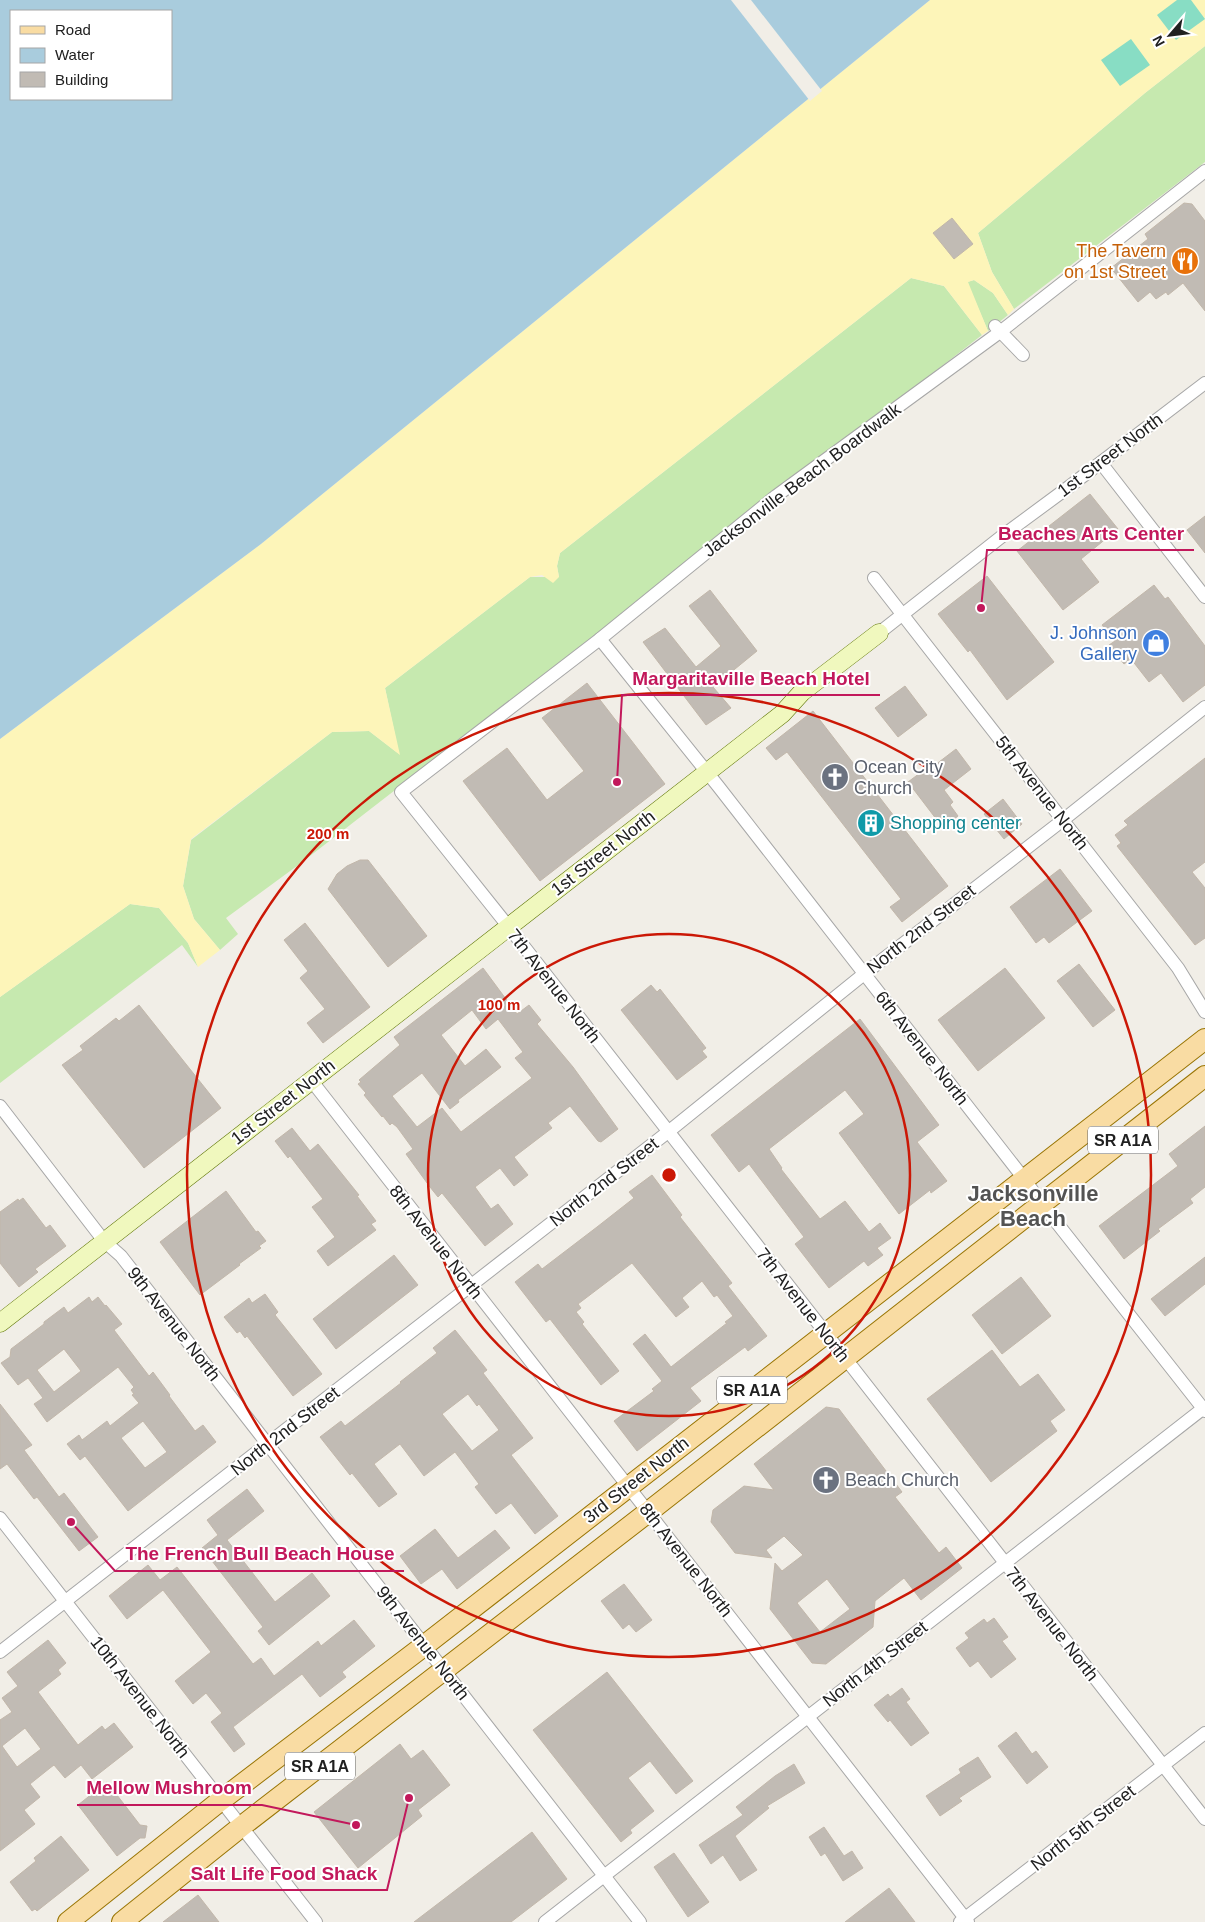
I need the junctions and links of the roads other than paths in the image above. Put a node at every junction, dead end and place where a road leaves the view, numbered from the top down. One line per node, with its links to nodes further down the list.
1 (1205, 171): 2 (street, Jacksonville Beach Boardwalk)
2 (997, 329): 3 (street); 10 (street, Jacksonville Beach Boardwalk)
3 (1023, 355)
4 (1205, 382): 5 (street, 1st Street North)
5 (1101, 463): 7 (street); 8 (street, 1st Street North)
6 (874, 578): 8 (street, 5th Avenue North)
7 (1205, 597)
8 (902, 615): 9 (street, 1st Street North); 14 (street, 5th Avenue North)
9 (879, 633): 12 (street, 1st Street North)
10 (600, 639): 12 (street, 6th Avenue North); 13 (street, Jacksonville Beach Boardwalk)
11 (1205, 707): 14 (street, North 2nd Street)
12 (707, 772): 15 (street, 1st Street North); 16 (street, 6th Avenue North)
13 (400, 792): 15 (street, 7th Avenue North)
14 (1063, 820): 16 (street, North 2nd Street); 17 (street, 5th Avenue North)
15 (508, 926): 20 (street, 1st Street North); 22 (street, 7th Avenue North)
16 (864, 974): 22 (street, North 2nd Street); 23 (street, 6th Avenue North)
17 (1205, 1012)
18 (1205, 1039): 23 (main road, 3rd Street North / SR A1A)
19 (1205, 1076): 24 (main road, 3rd Street North / SR A1A)
20 (311, 1080): 25 (street, 1st Street North); 26 (street, 8th Avenue North)
21 (0, 1106): 25 (street, 9th Avenue North)
22 (668, 1132): 26 (street, North 2nd Street); 28 (street, 7th Avenue North)
23 (1025, 1180): 24 (street, 6th Avenue North); 28 (main road, 3rd Street North / SR A1A)
24 (1042, 1204): 29 (main road, 3rd Street North / SR A1A); 30 (street, 6th Avenue North)
25 (104, 1241): 27 (street, 1st Street North); 31 (street, 9th Avenue North)
26 (470, 1286): 31 (street, North 2nd Street); 32 (street, 8th Avenue North)
27 (0, 1322)
28 (826, 1333): 29 (street, 7th Avenue North); 32 (main road, 3rd Street North / SR A1A)
29 (845, 1357): 33 (main road, 3rd Street North / SR A1A); 35 (street, 7th Avenue North)
30 (1204, 1409): 35 (street, North 4th Street)
31 (268, 1444): 36 (street, North 2nd Street); 37 (street, 9th Avenue North)
32 (629, 1486): 33 (street, 8th Avenue North); 37 (main road, 3rd Street North / SR A1A)
33 (647, 1513): 39 (main road, 3rd Street North / SR A1A); 40 (street, 8th Avenue North)
34 (0, 1518): 36 (street, 10th Avenue North)
35 (1005, 1564): 40 (street, North 4th Street); 42 (street, 7th Avenue North)
36 (65, 1601): 38 (street, North 2nd Street); 43 (street, 10th Avenue North)
37 (425, 1645): 39 (street, 9th Avenue North); 43 (main road, 3rd Street North / SR A1A)
38 (0, 1652)
39 (445, 1669): 45 (main road, 3rd Street North / SR A1A); 46 (street, 9th Avenue North)
40 (808, 1716): 46 (street, North 4th Street); 47 (street, 8th Avenue North)
41 (1205, 1733): 42 (street, North 5th Street)
42 (1164, 1766): 44 (street, 7th Avenue North); 47 (street, North 5th Street)
43 (220, 1800): 45 (street, 10th Avenue North); 48 (main road, 3rd Street North / SR A1A)
44 (1205, 1820)
45 (242, 1826): 49 (main road, 3rd Street North / SR A1A); 50 (street, 10th Avenue North)
46 (605, 1876): 51 (street, North 4th Street); 52 (street, 9th Avenue North)
47 (964, 1921)
48 (68, 1922)
49 (122, 1922)
50 (316, 1922)
51 (545, 1922)
52 (640, 1922)

